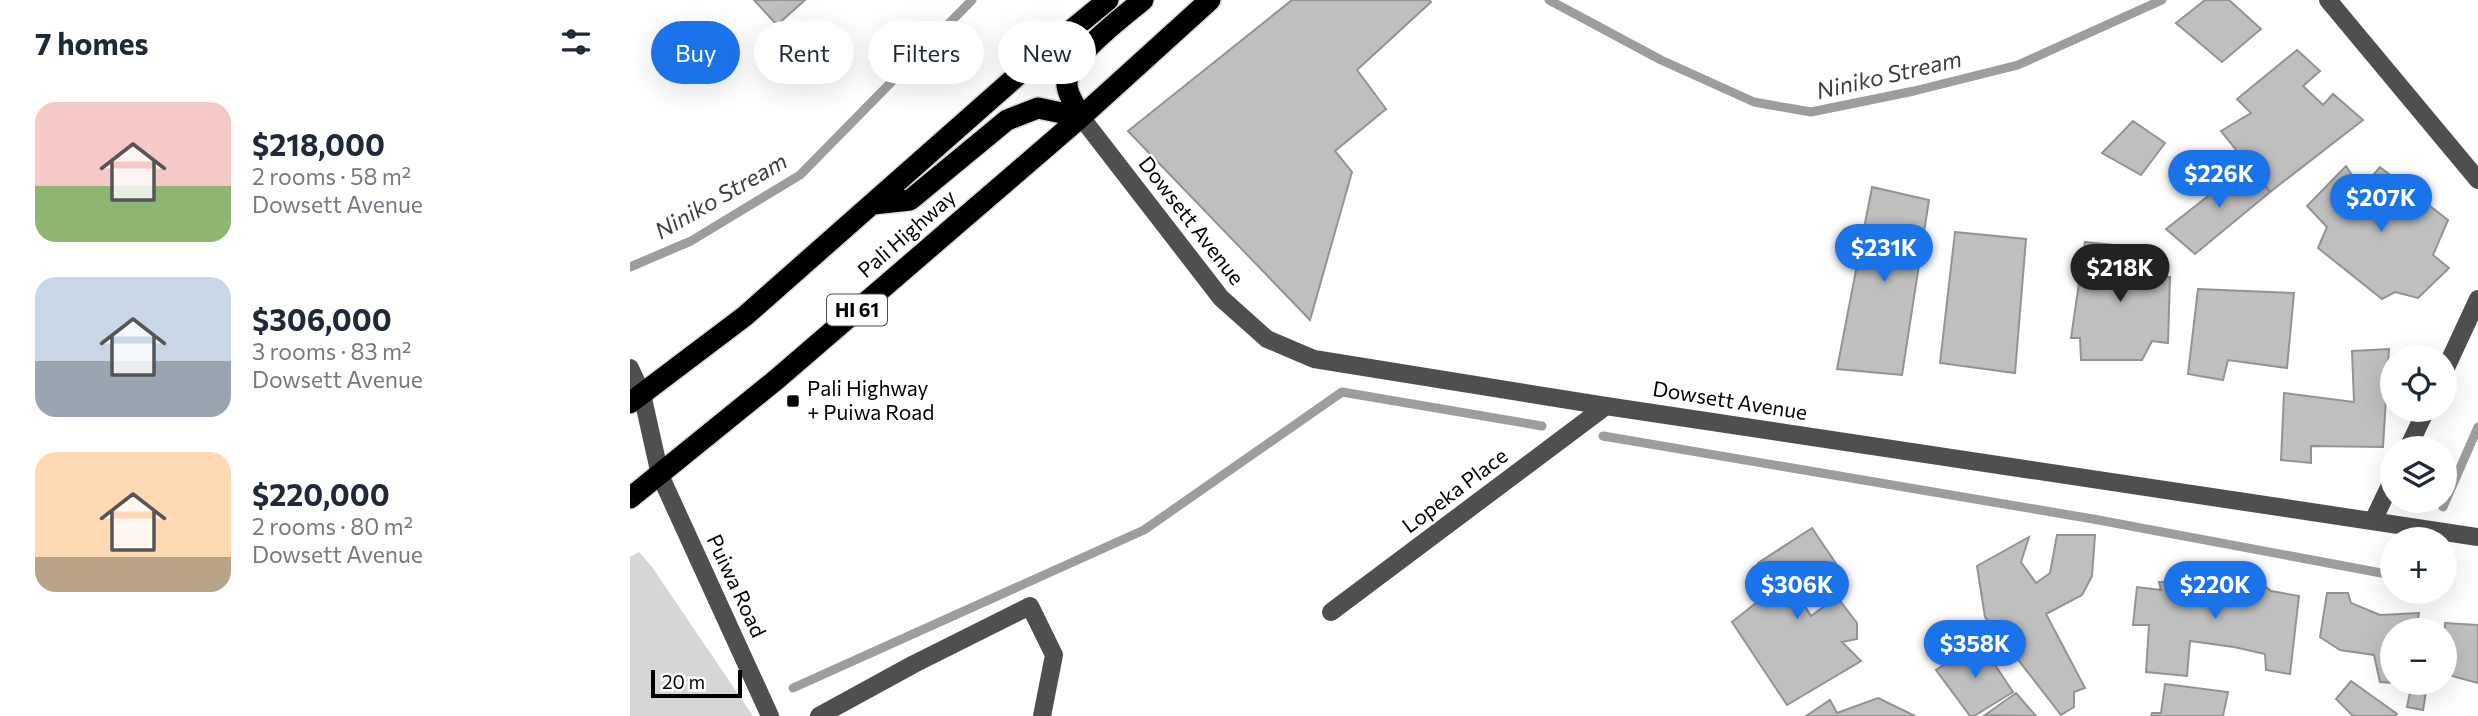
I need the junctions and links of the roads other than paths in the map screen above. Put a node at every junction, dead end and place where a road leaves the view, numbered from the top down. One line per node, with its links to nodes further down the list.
1 (1108, 0): 7 (highway)
2 (1143, 0): 5 (highway)
3 (1210, 0): 5 (highway, Pali Highway / HI 61)
4 (2328, 0): 6 (street)
5 (1081, 117): 7 (highway); 12 (street, Dowsett Avenue); 13 (highway, Pali Highway / HI 61)
6 (2478, 180)
7 (873, 204): 11 (highway)
8 (2478, 299): 9 (street)
9 (2457, 345)
10 (630, 368): 11 (street, Puiwa Road)
11 (636, 398): 13 (street, Puiwa Road)
12 (1606, 406): 16 (street, Dowsett Avenue); 18 (street, Lopeka Place)
13 (660, 475): 14 (highway, Pali Highway / HI 61); 19 (street, Puiwa Road)
14 (630, 498)
15 (2380, 506): 16 (street)
16 (2373, 521): 17 (street, Dowsett Avenue)
17 (2478, 537)
18 (1331, 612)
19 (770, 716)
20 (819, 716): 21 (street)
21 (1042, 716)

